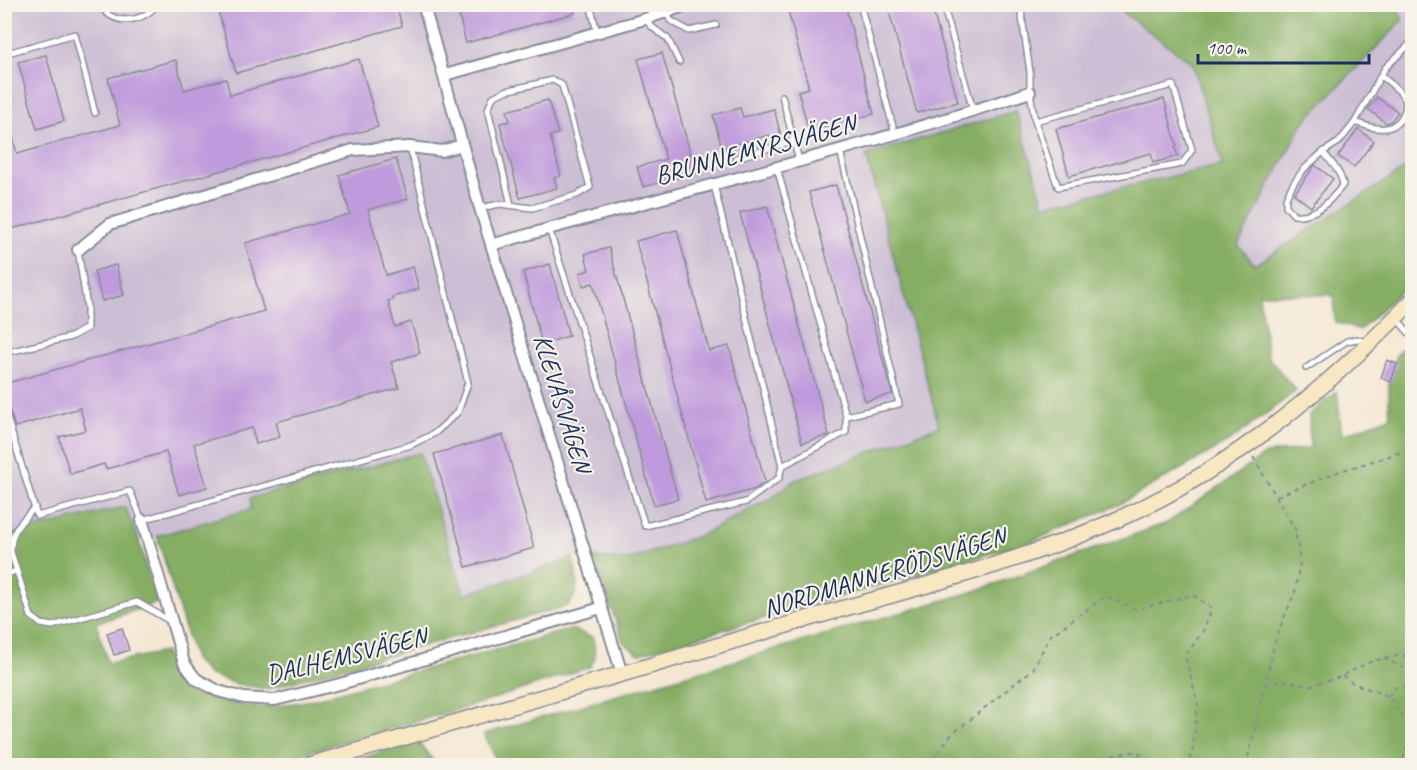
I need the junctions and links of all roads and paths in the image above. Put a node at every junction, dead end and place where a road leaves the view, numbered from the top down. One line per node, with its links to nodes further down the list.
1 (100, 4): 10 (lane)
2 (147, 4): 10 (lane)
3 (158, 4): 10 (lane)
4 (423, 4): 18 (street, KLEVÅSVÄGEN)
5 (590, 4): 14 (lane)
6 (690, 4): 11 (street)
7 (860, 4): 26 (lane)
8 (943, 4): 22 (lane)
9 (1020, 4): 20 (lane)
10 (149, 12)
11 (667, 12): 12 (street); 13 (lane)
12 (645, 19): 14 (street); 17 (lane)
13 (716, 25)
14 (597, 32): 18 (street)
15 (1413, 42): 19 (lane)
16 (4, 54): 23 (lane)
17 (679, 62)
18 (445, 75): 28 (street, KLEVÅSVÄGEN)
19 (1381, 76): 25 (lane); 25 (lane)
20 (1030, 92): 22 (street, BRUNNEMYRSVÄGEN); 24 (lane)
21 (782, 96): 27 (lane)
22 (974, 111): 26 (street, BRUNNEMYRSVÄGEN)
23 (95, 113)
24 (1035, 121): 24 (lane)
25 (1355, 122): 31 (lane)
26 (895, 134): 30 (street, BRUNNEMYRSVÄGEN)
27 (793, 141): 32 (lane); 33 (lane)
28 (462, 145): 29 (street); 37 (street, KLEVÅSVÄGEN)
29 (410, 147): 40 (street); 54 (lane)
30 (840, 150): 33 (street, BRUNNEMYRSVÄGEN); 48 (lane)
31 (1323, 152): 31 (lane)
32 (736, 159)
33 (800, 161): 34 (street, BRUNNEMYRSVÄGEN)
34 (776, 167): 35 (street, BRUNNEMYRSVÄGEN); 48 (lane)
35 (714, 183): 38 (street, BRUNNEMYRSVÄGEN); 51 (lane)
36 (511, 205): 36 (lane); 37 (lane)
37 (480, 208): 39 (street, KLEVÅSVÄGEN)
38 (549, 229): 39 (street, BRUNNEMYRSVÄGEN); 51 (lane)
39 (491, 245): 57 (street, KLEVÅSVÄGEN)
40 (78, 250): 45 (lane)
41 (1413, 301): 42 (main road, NORDMANNERÖDSVÄGEN)
42 (1396, 317): 43 (lane); 44 (main road, NORDMANNERÖDSVÄGEN)
43 (1413, 336)
44 (1369, 344): 46 (lane); 49 (main road, NORDMANNERÖDSVÄGEN)
45 (13, 351)
46 (1306, 368)
47 (4, 408): 53 (lane)
48 (846, 416): 51 (lane)
49 (1245, 446): 52 (path); 62 (main road, NORDMANNERÖDSVÄGEN)
50 (1413, 449): 52 (path)
51 (782, 466)
52 (1277, 496): 64 (path)
53 (34, 507): 54 (lane); 55 (lane)
54 (142, 520): 58 (street, DALHEMSVÄGEN)
55 (16, 571): 56 (lane); 58 (lane)
56 (4, 575)
57 (601, 608): 58 (street, DALHEMSVÄGEN); 62 (street, KLEVÅSVÄGEN)
58 (171, 621)
59 (1413, 656): 60 (path)
60 (1384, 658): 61 (path); 63 (path)
61 (1413, 672)
62 (622, 674): 67 (main road, NORDMANNERÖDSVÄGEN)
63 (1342, 676): 64 (path); 66 (path)
64 (1265, 682): 72 (path)
65 (1413, 685): 66 (path)
66 (1388, 696): 73 (path)
67 (306, 765)
68 (927, 765): 71 (path)
69 (1069, 765): 70 (path)
70 (1150, 765)
71 (1186, 765)
72 (1246, 765)
73 (1402, 765)

